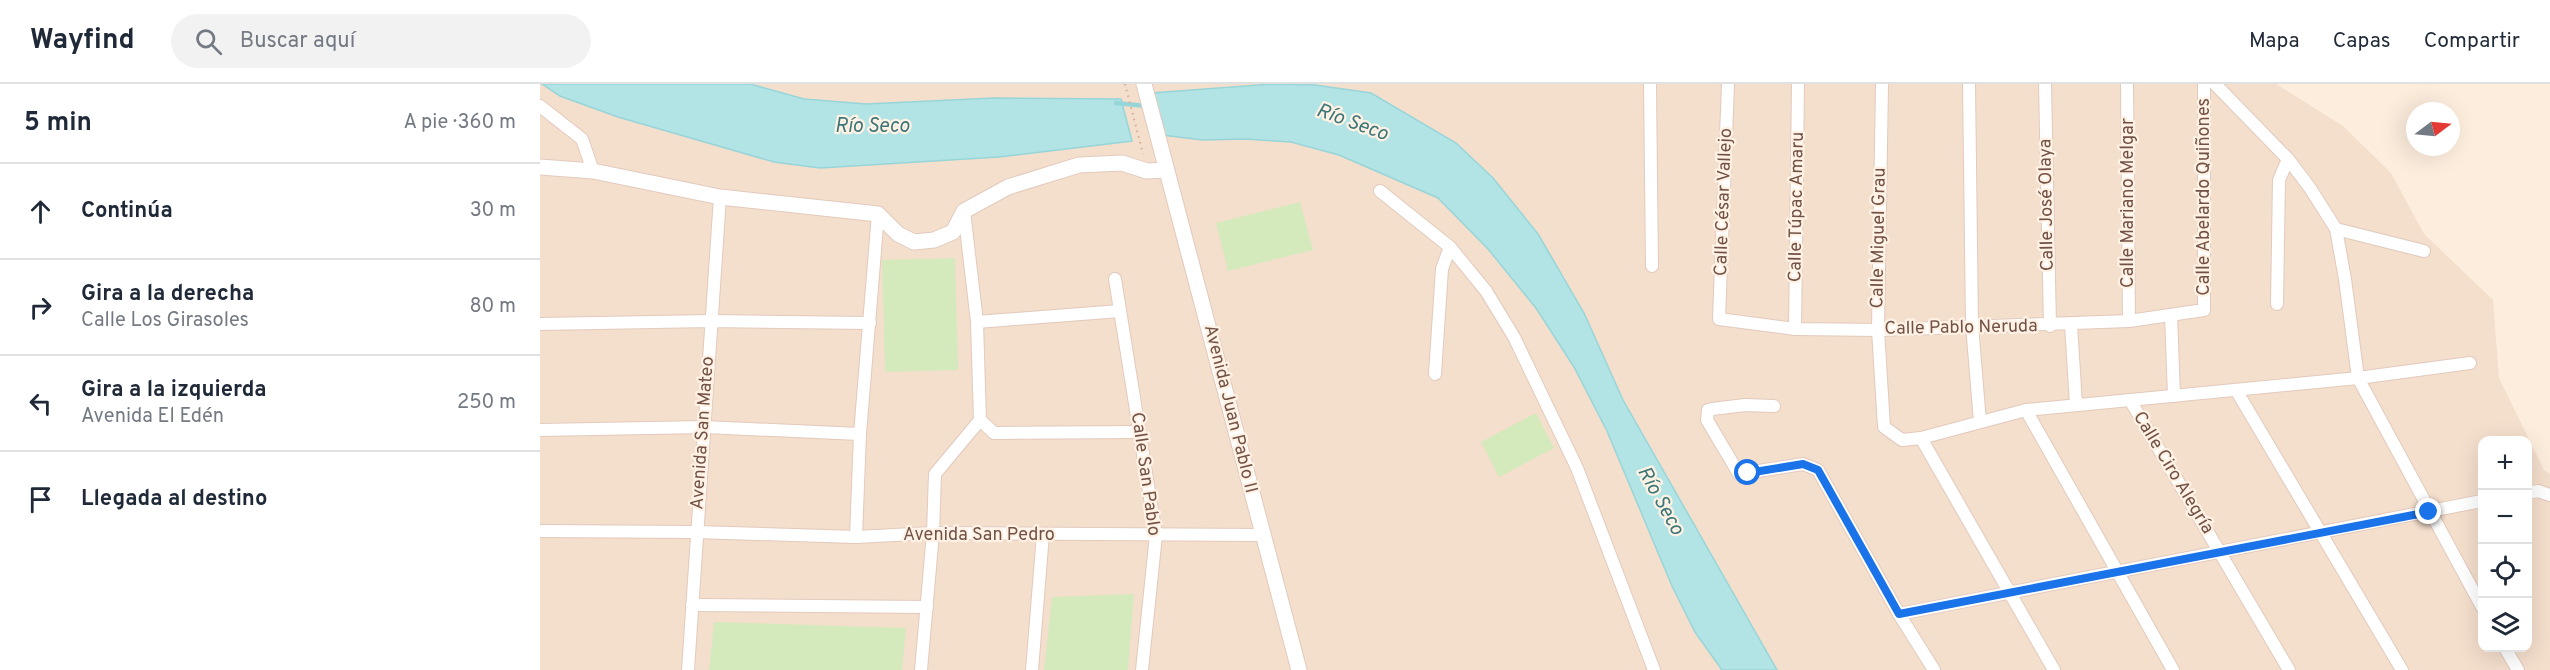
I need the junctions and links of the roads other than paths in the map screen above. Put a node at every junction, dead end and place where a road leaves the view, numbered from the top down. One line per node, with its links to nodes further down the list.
1 (1144, 84): 14 (street, Avenida Juan Pablo II)
2 (1650, 84): 23 (street)
3 (1728, 84): 29 (street, Calle César Vallejo)
4 (1798, 84): 38 (street, Calle Túpac Amaru)
5 (1882, 84): 39 (street, Calle Miguel Grau)
6 (1969, 84): 36 (street)
7 (2045, 84): 37 (street, Calle José Olaya)
8 (2127, 84): 31 (street, Calle Mariano Melgar)
9 (2204, 84): 26 (street, Calle Abelardo Quiñones)
10 (2215, 84): 12 (street)
11 (540, 106): 15 (street)
12 (2288, 159): 20 (street); 25 (street)
13 (540, 167): 15 (street)
14 (1166, 170): 18 (street); 66 (street, Avenida Juan Pablo II)
15 (593, 171): 17 (street)
16 (1380, 191): 21 (street)
17 (720, 197): 19 (street); 30 (street, Avenida San Mateo)
18 (964, 211): 19 (street); 32 (street)
19 (878, 214): 33 (street)
20 (2336, 229): 22 (street); 42 (street)
21 (1450, 247): 41 (street); 81 (street)
22 (2424, 251)
23 (1652, 266)
24 (1115, 279): 27 (street, Calle San Pablo)
25 (2277, 304)
26 (2204, 310): 28 (street, Calle Pablo Neruda)
27 (1120, 311): 32 (street); 53 (street, Calle San Pablo)
28 (2170, 315): 31 (street, Calle Pablo Neruda); 44 (street)
29 (1719, 320): 38 (street, Calle Pablo Neruda)
30 (711, 321): 33 (street); 34 (street); 51 (street, Avenida San Mateo)
31 (2128, 321): 35 (street, Calle Pablo Neruda)
32 (977, 322): 49 (street)
33 (870, 323): 54 (street)
34 (540, 324)
35 (2071, 324): 37 (street, Calle Pablo Neruda); 46 (street)
36 (1972, 325): 37 (street, Calle Pablo Neruda); 39 (street, Calle Pablo Neruda); 50 (street)
37 (2050, 326)
38 (1795, 329): 39 (street, Calle Pablo Neruda)
39 (1878, 330): 55 (street, Calle Miguel Grau)
40 (2470, 363): 42 (street)
41 (1435, 374)
42 (2358, 378): 43 (street); 59 (street)
43 (2236, 390): 44 (street); 63 (street)
44 (2174, 396): 45 (street)
45 (2130, 400): 46 (street); 68 (street, Calle Ciro Alegría)
46 (2076, 405): 48 (street)
47 (1774, 406): 74 (street)
48 (2026, 410): 50 (street); 69 (street)
49 (980, 420): 53 (street); 62 (street)
50 (1980, 423): 55 (street)
51 (704, 426): 52 (street); 54 (street); 61 (street, Avenida San Mateo)
52 (540, 430)
53 (1140, 432): 65 (street, Calle San Pablo)
54 (860, 434): 67 (street)
55 (1921, 438): 70 (street)
56 (2532, 492): 57 (street)
57 (2550, 495)
58 (2478, 502): 59 (street)
59 (2429, 512): 63 (street); 71 (street)
60 (540, 531): 61 (street, Avenida San Pedro)
61 (696, 532): 67 (street, Avenida San Pedro); 72 (street, Avenida San Mateo)
62 (933, 533): 64 (street, Avenida San Pedro); 67 (street, Avenida San Pedro); 73 (street)
63 (2320, 533): 68 (street); 86 (street)
64 (1043, 534): 65 (street, Avenida San Pedro); 78 (street)
65 (1156, 535): 66 (street, Avenida San Pedro); 79 (street, Calle San Pablo)
66 (1262, 535): 80 (street, Avenida Juan Pablo II)
67 (856, 537)
68 (2221, 552): 69 (street); 85 (street, Calle Ciro Alegría)
69 (2116, 572): 70 (street); 84 (street)
70 (2011, 592): 74 (street); 83 (street)
71 (2478, 600)
72 (692, 605): 73 (street); 76 (street, Avenida San Mateo)
73 (927, 607): 77 (street)
74 (1899, 614): 82 (street)
75 (2507, 652): 87 (street)
76 (688, 670)
77 (921, 670)
78 (1032, 670)
79 (1142, 670)
80 (1299, 670)
81 (1654, 670)
82 (1934, 670)
83 (2054, 670)
84 (2173, 670)
85 (2289, 670)
86 (2402, 670)
87 (2518, 670)

